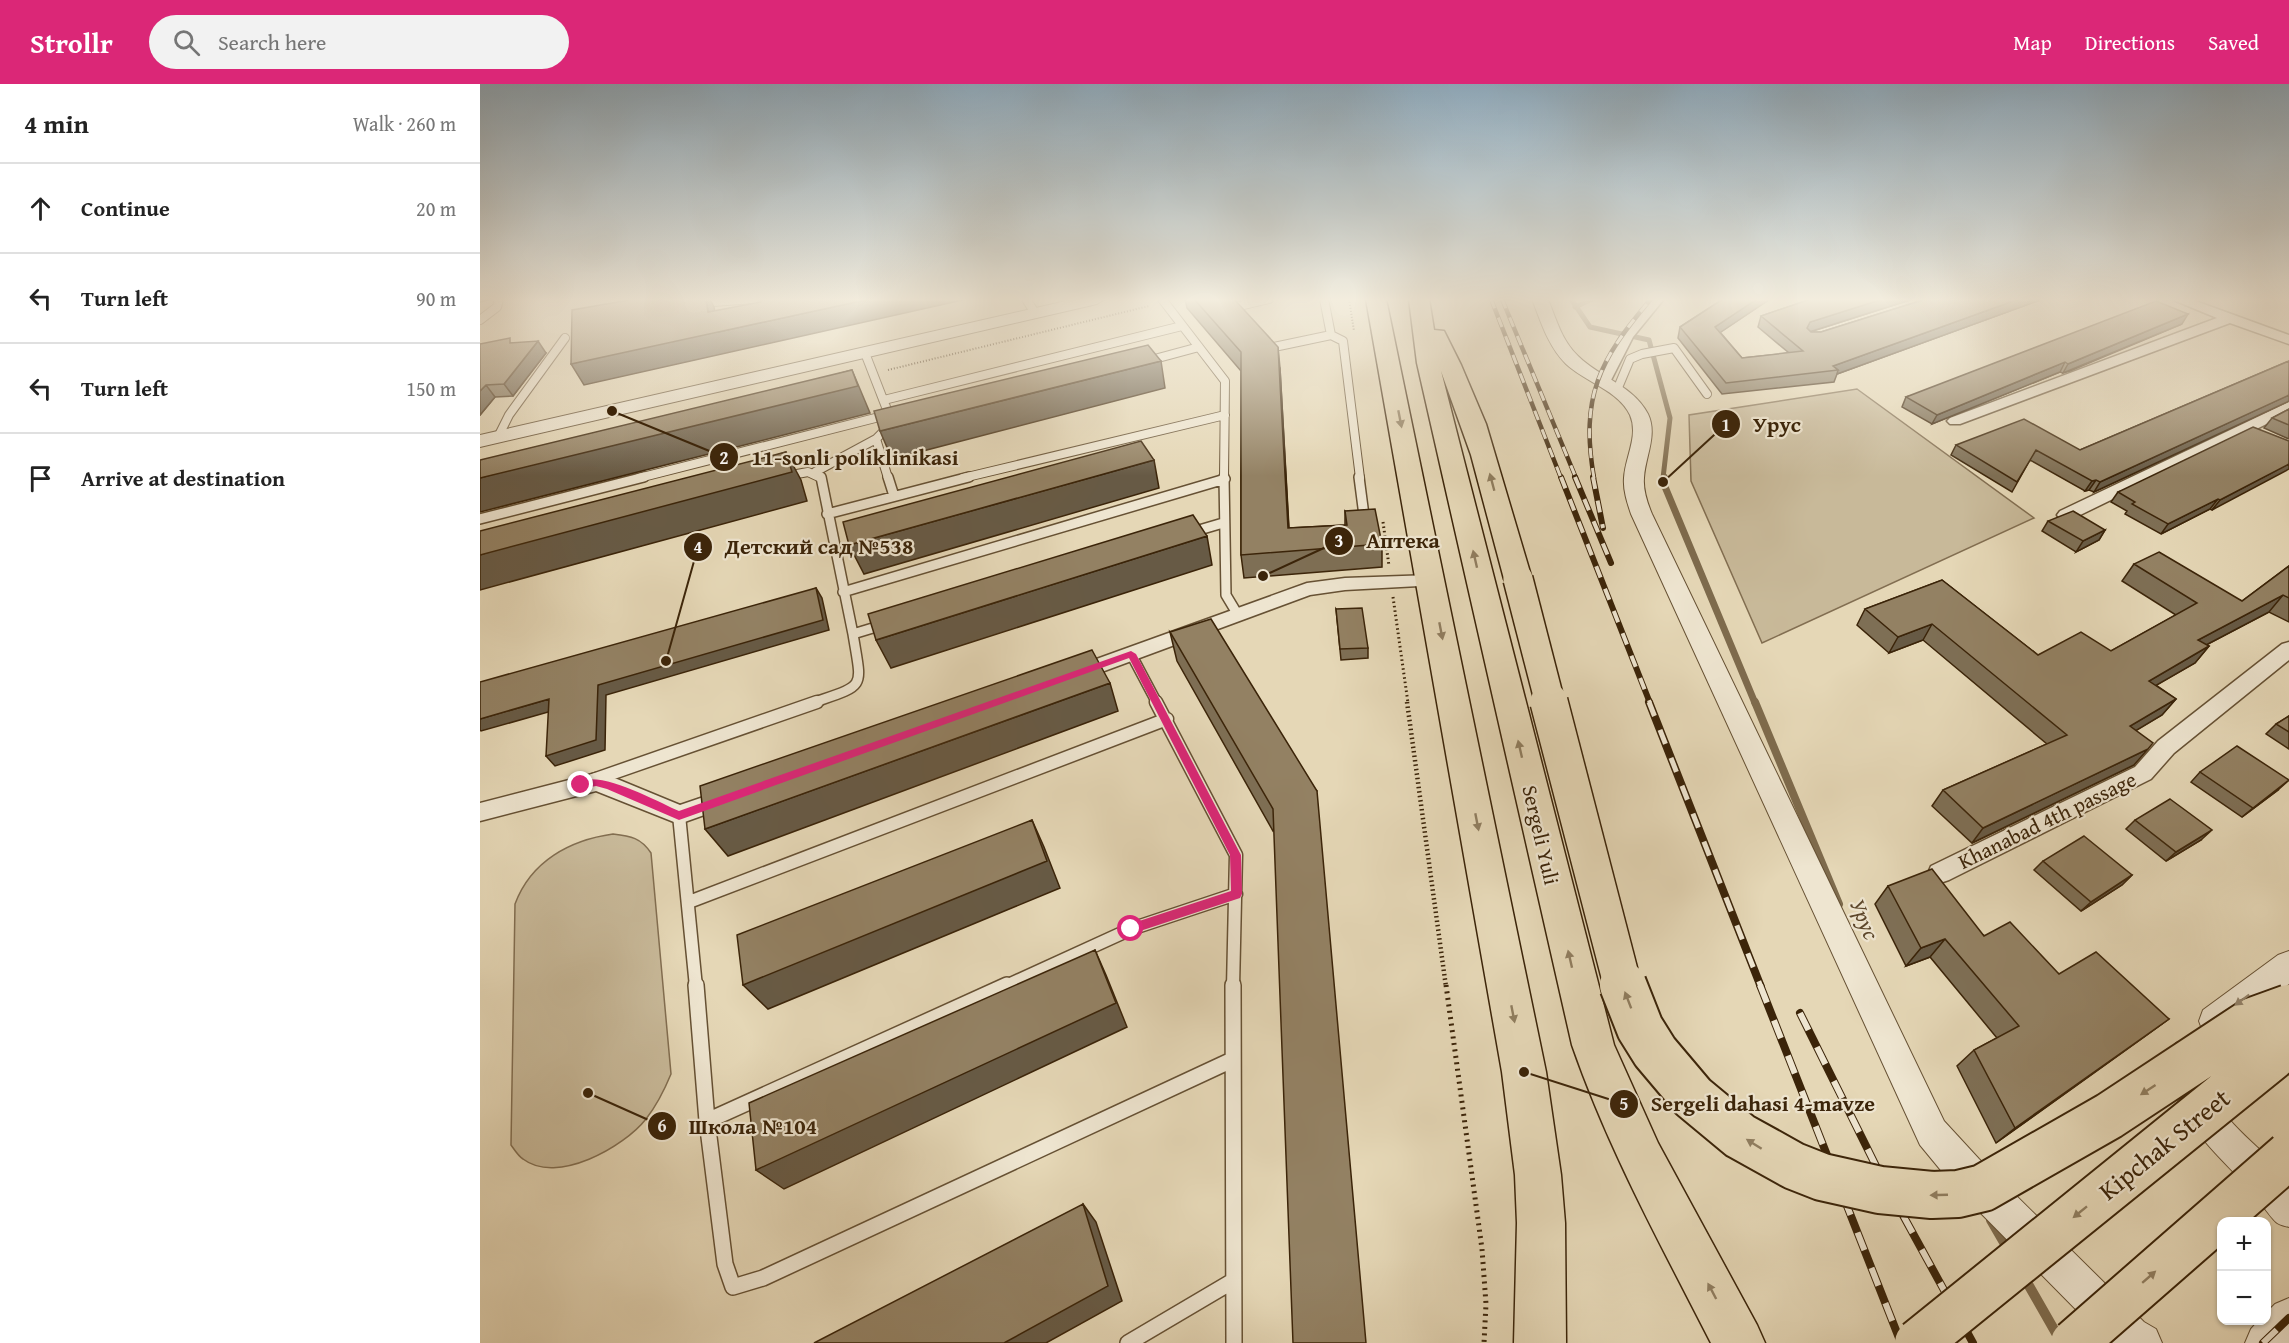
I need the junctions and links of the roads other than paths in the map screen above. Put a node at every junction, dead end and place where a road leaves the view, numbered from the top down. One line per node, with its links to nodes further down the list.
1 (550, 358): 28 (lane)
2 (844, 358): 28 (street)
3 (867, 358): 19 (lane)
4 (1054, 358): 19 (lane)
5 (1158, 358): 16 (lane)
6 (1207, 358): 22 (lane)
7 (1345, 358): 38 (lane)
8 (1387, 358): 40 (main road, one-way to 40)
9 (1428, 358): 70 (main road, Sergeli Yuli, one-way to 9)
10 (1447, 358): 57 (main road, one-way to 10, bridge)
11 (1570, 358): 17 (street)
12 (1618, 358): 17 (street)
13 (1633, 358): 17 (lane)
14 (1681, 358): 18 (lane)
15 (2124, 358): 23 (street)
16 (1142, 362)
17 (1611, 386): 73 (street)
18 (1707, 394)
19 (884, 400): 21 (lane)
20 (2289, 407): 26 (street)
21 (887, 415): 25 (lane); 36 (lane)
22 (1225, 415): 32 (lane); 33 (lane)
23 (1955, 421)
24 (902, 424): 25 (lane)
25 (891, 427): 29 (lane)
26 (2247, 429): 27 (street); 35 (street)
27 (2268, 438)
28 (489, 439)
29 (876, 439): 30 (lane); 33 (lane)
30 (815, 472): 31 (lane); 34 (lane)
31 (781, 477)
32 (1225, 479): 37 (lane); 41 (lane)
33 (894, 496): 34 (lane)
34 (827, 514): 41 (lane)
35 (2066, 515)
36 (480, 519)
37 (1223, 523): 39 (lane); 42 (lane)
38 (1365, 523)
39 (1178, 537)
40 (1431, 581): 42 (street); 69 (main road, one-way to 69)
41 (843, 592): 44 (lane)
42 (1238, 615): 46 (street)
43 (898, 621): 44 (lane)
44 (853, 634): 49 (lane)
45 (2289, 649): 53 (street, Khanabad 4th passage)
46 (1131, 654): 47 (street); 48 (lane)
47 (1054, 681)
48 (1167, 718): 54 (lane); 55 (lane)
49 (581, 785): 51 (street); 52 (street)
50 (745, 792): 52 (street)
51 (480, 812)
52 (679, 815): 55 (lane)
53 (1940, 873)
54 (1236, 894): 59 (lane); 60 (lane)
55 (689, 902): 60 (lane)
56 (2289, 965): 61 (street, one-way to 61)
57 (2289, 1008)
58 (2289, 1043): 71 (main road, Kipchak Street, one-way to 71, bridge)
59 (1232, 1060): 60 (lane); 65 (lane)
60 (707, 1121)
61 (2217, 1130): 63 (street); 64 (street)
62 (2289, 1155): 72 (main road, one-way to 62, bridge)
63 (2289, 1192)
64 (2289, 1209)
65 (1233, 1281): 67 (lane); 68 (lane)
66 (2289, 1318): 74 (street)
67 (1128, 1343)
68 (1234, 1343)
69 (1540, 1343)
70 (1739, 1343)
71 (1918, 1343)
72 (2074, 1343)
73 (2142, 1343)
74 (2265, 1343)

